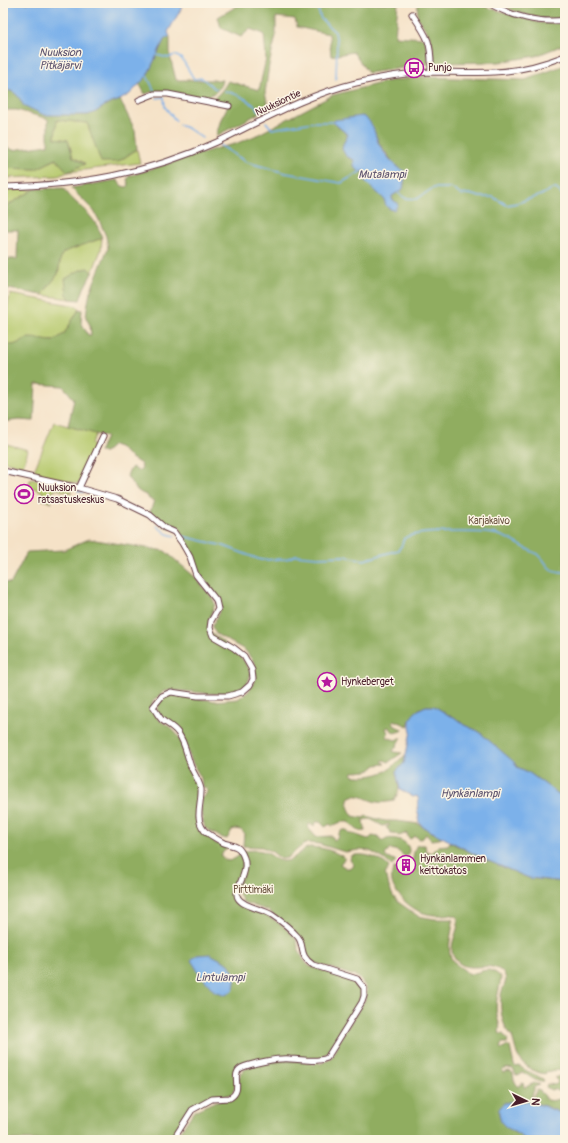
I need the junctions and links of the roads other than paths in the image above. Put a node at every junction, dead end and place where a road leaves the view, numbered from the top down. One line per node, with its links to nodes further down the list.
1 (489, 3): 3 (street)
2 (412, 14): 5 (street)
3 (565, 20)
4 (565, 56): 5 (street, Nuuksiontie)
5 (431, 72): 8 (street, Nuuksiontie)
6 (139, 100): 7 (street)
7 (229, 106)
8 (3, 186)
9 (103, 436): 11 (street)
10 (3, 471): 11 (street)
11 (79, 488): 12 (street)
12 (173, 1140)

